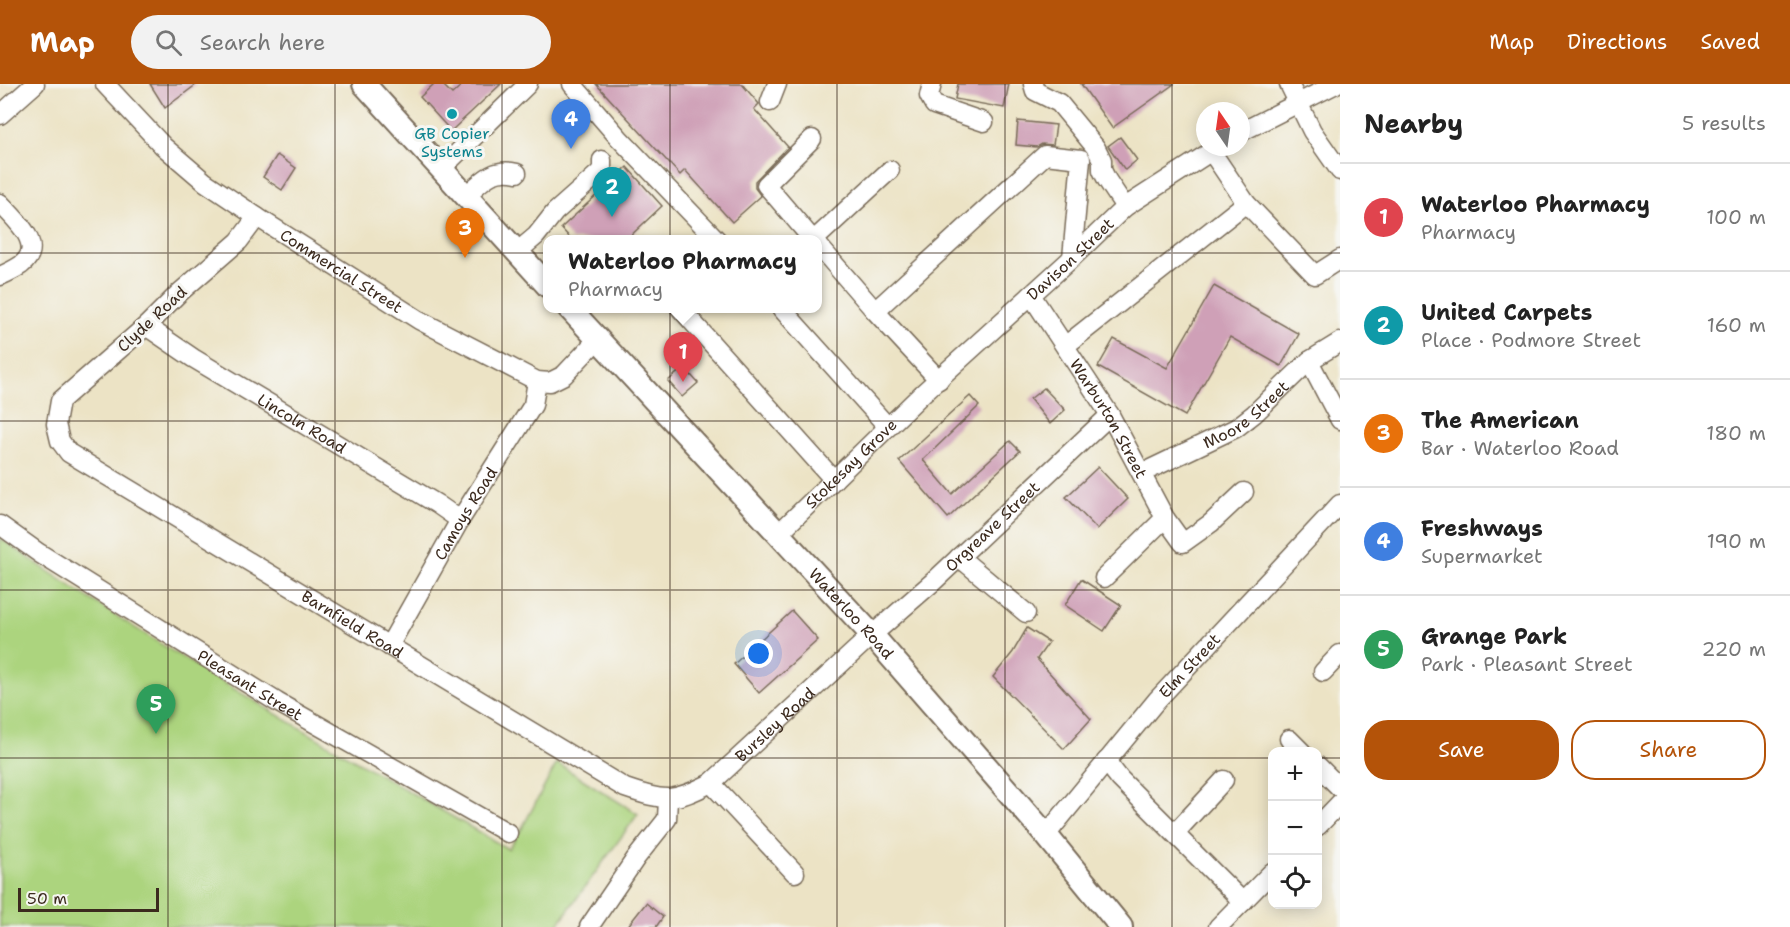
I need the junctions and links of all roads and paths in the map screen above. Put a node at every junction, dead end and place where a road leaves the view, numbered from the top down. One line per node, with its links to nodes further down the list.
1 (35, 84): 13 (street)
2 (105, 84): 28 (street, Commercial Street)
3 (364, 84): 20 (main road)
4 (528, 84): 20 (street)
5 (572, 84): 29 (street)
6 (777, 84): 11 (street)
7 (932, 84): 14 (street)
8 (1033, 84): 27 (street)
9 (1289, 84): 12 (street)
10 (1335, 84): 12 (street)
11 (770, 102)
12 (1298, 102): 15 (street); 22 (street)
13 (0, 115)
14 (984, 122)
15 (1250, 127)
16 (812, 139): 30 (street)
17 (1203, 156): 27 (street, Davison Street)
18 (1218, 156): 26 (street)
19 (602, 160): 33 (street)
20 (442, 168): 24 (main road)
21 (890, 170): 31 (street)
22 (1340, 171)
23 (517, 173): 24 (street)
24 (466, 196): 33 (main road)
25 (0, 203): 36 (street)
26 (1246, 203): 35 (street); 46 (street)
27 (1125, 207): 34 (street, Davison Street)
28 (257, 218): 43 (street, Clyde Road); 48 (street, Commercial Street)
29 (713, 235)
30 (810, 235)
31 (819, 235)
32 (822, 250): 39 (street)
33 (517, 252): 37 (main road)
34 (1072, 258): 38 (street, Davison Street); 39 (street)
35 (1340, 259)
36 (0, 276)
37 (543, 281)
38 (1031, 295): 46 (street, Warburton Street); 49 (street, Davison Street)
39 (875, 311): 49 (street)
40 (573, 313): 44 (main road, Waterloo Road)
41 (684, 313): 55 (street)
42 (785, 313): 53 (street)
43 (146, 326): 52 (street, Clyde Road); 59 (street, Lincoln Road)
44 (598, 339): 48 (street); 61 (main road, Waterloo Road)
45 (1340, 342): 47 (street, Moore Street)
46 (1065, 346): 50 (street, Warburton Street)
47 (1309, 361): 51 (street); 54 (street, Moore Street)
48 (537, 381): 59 (street, Camoys Road)
49 (932, 386): 53 (street, Stokesay Grove)
50 (1110, 414): 54 (street, Warburton Street); 62 (street, Orgreave Street)
51 (1339, 415)
52 (56, 424): 66 (street, Barnfield Road)
53 (888, 427): 55 (street, Stokesay Grove)
54 (1142, 473): 58 (street, Warburton Street)
55 (834, 480): 61 (street, Stokesay Grove)
56 (1244, 492): 58 (street, Warburton Street)
57 (1340, 504): 71 (street, Elm Street)
58 (1165, 518): 63 (street)
59 (460, 520): 66 (street, Camoys Road)
60 (0, 525): 79 (street, Pleasant Street)
61 (779, 533): 65 (main road, Waterloo Road)
62 (959, 557): 64 (street); 65 (street, Orgreave Street)
63 (1104, 578)
64 (1026, 613)
65 (872, 634): 74 (street, Bursley Road); 81 (main road, Waterloo Road)
66 (389, 646): 76 (street, Barnfield Road)
67 (1340, 654): 68 (street)
68 (1323, 672)
69 (1289, 739): 70 (street)
70 (1297, 747)
71 (1106, 761): 80 (street); 81 (street, Elm Street)
72 (1322, 771): 75 (street)
73 (1224, 780): 80 (street)
74 (711, 783): 76 (street, Bursley Road); 82 (street)
75 (1340, 788)
76 (668, 799): 86 (street)
77 (1340, 803): 78 (street)
78 (1322, 821)
79 (508, 833)
80 (1176, 833): 84 (street)
81 (1046, 835): 87 (main road, Waterloo Road)
82 (795, 873)
83 (1268, 876): 84 (street)
84 (1243, 902): 85 (street)
85 (1224, 925)
86 (589, 927)
87 (1120, 927)

